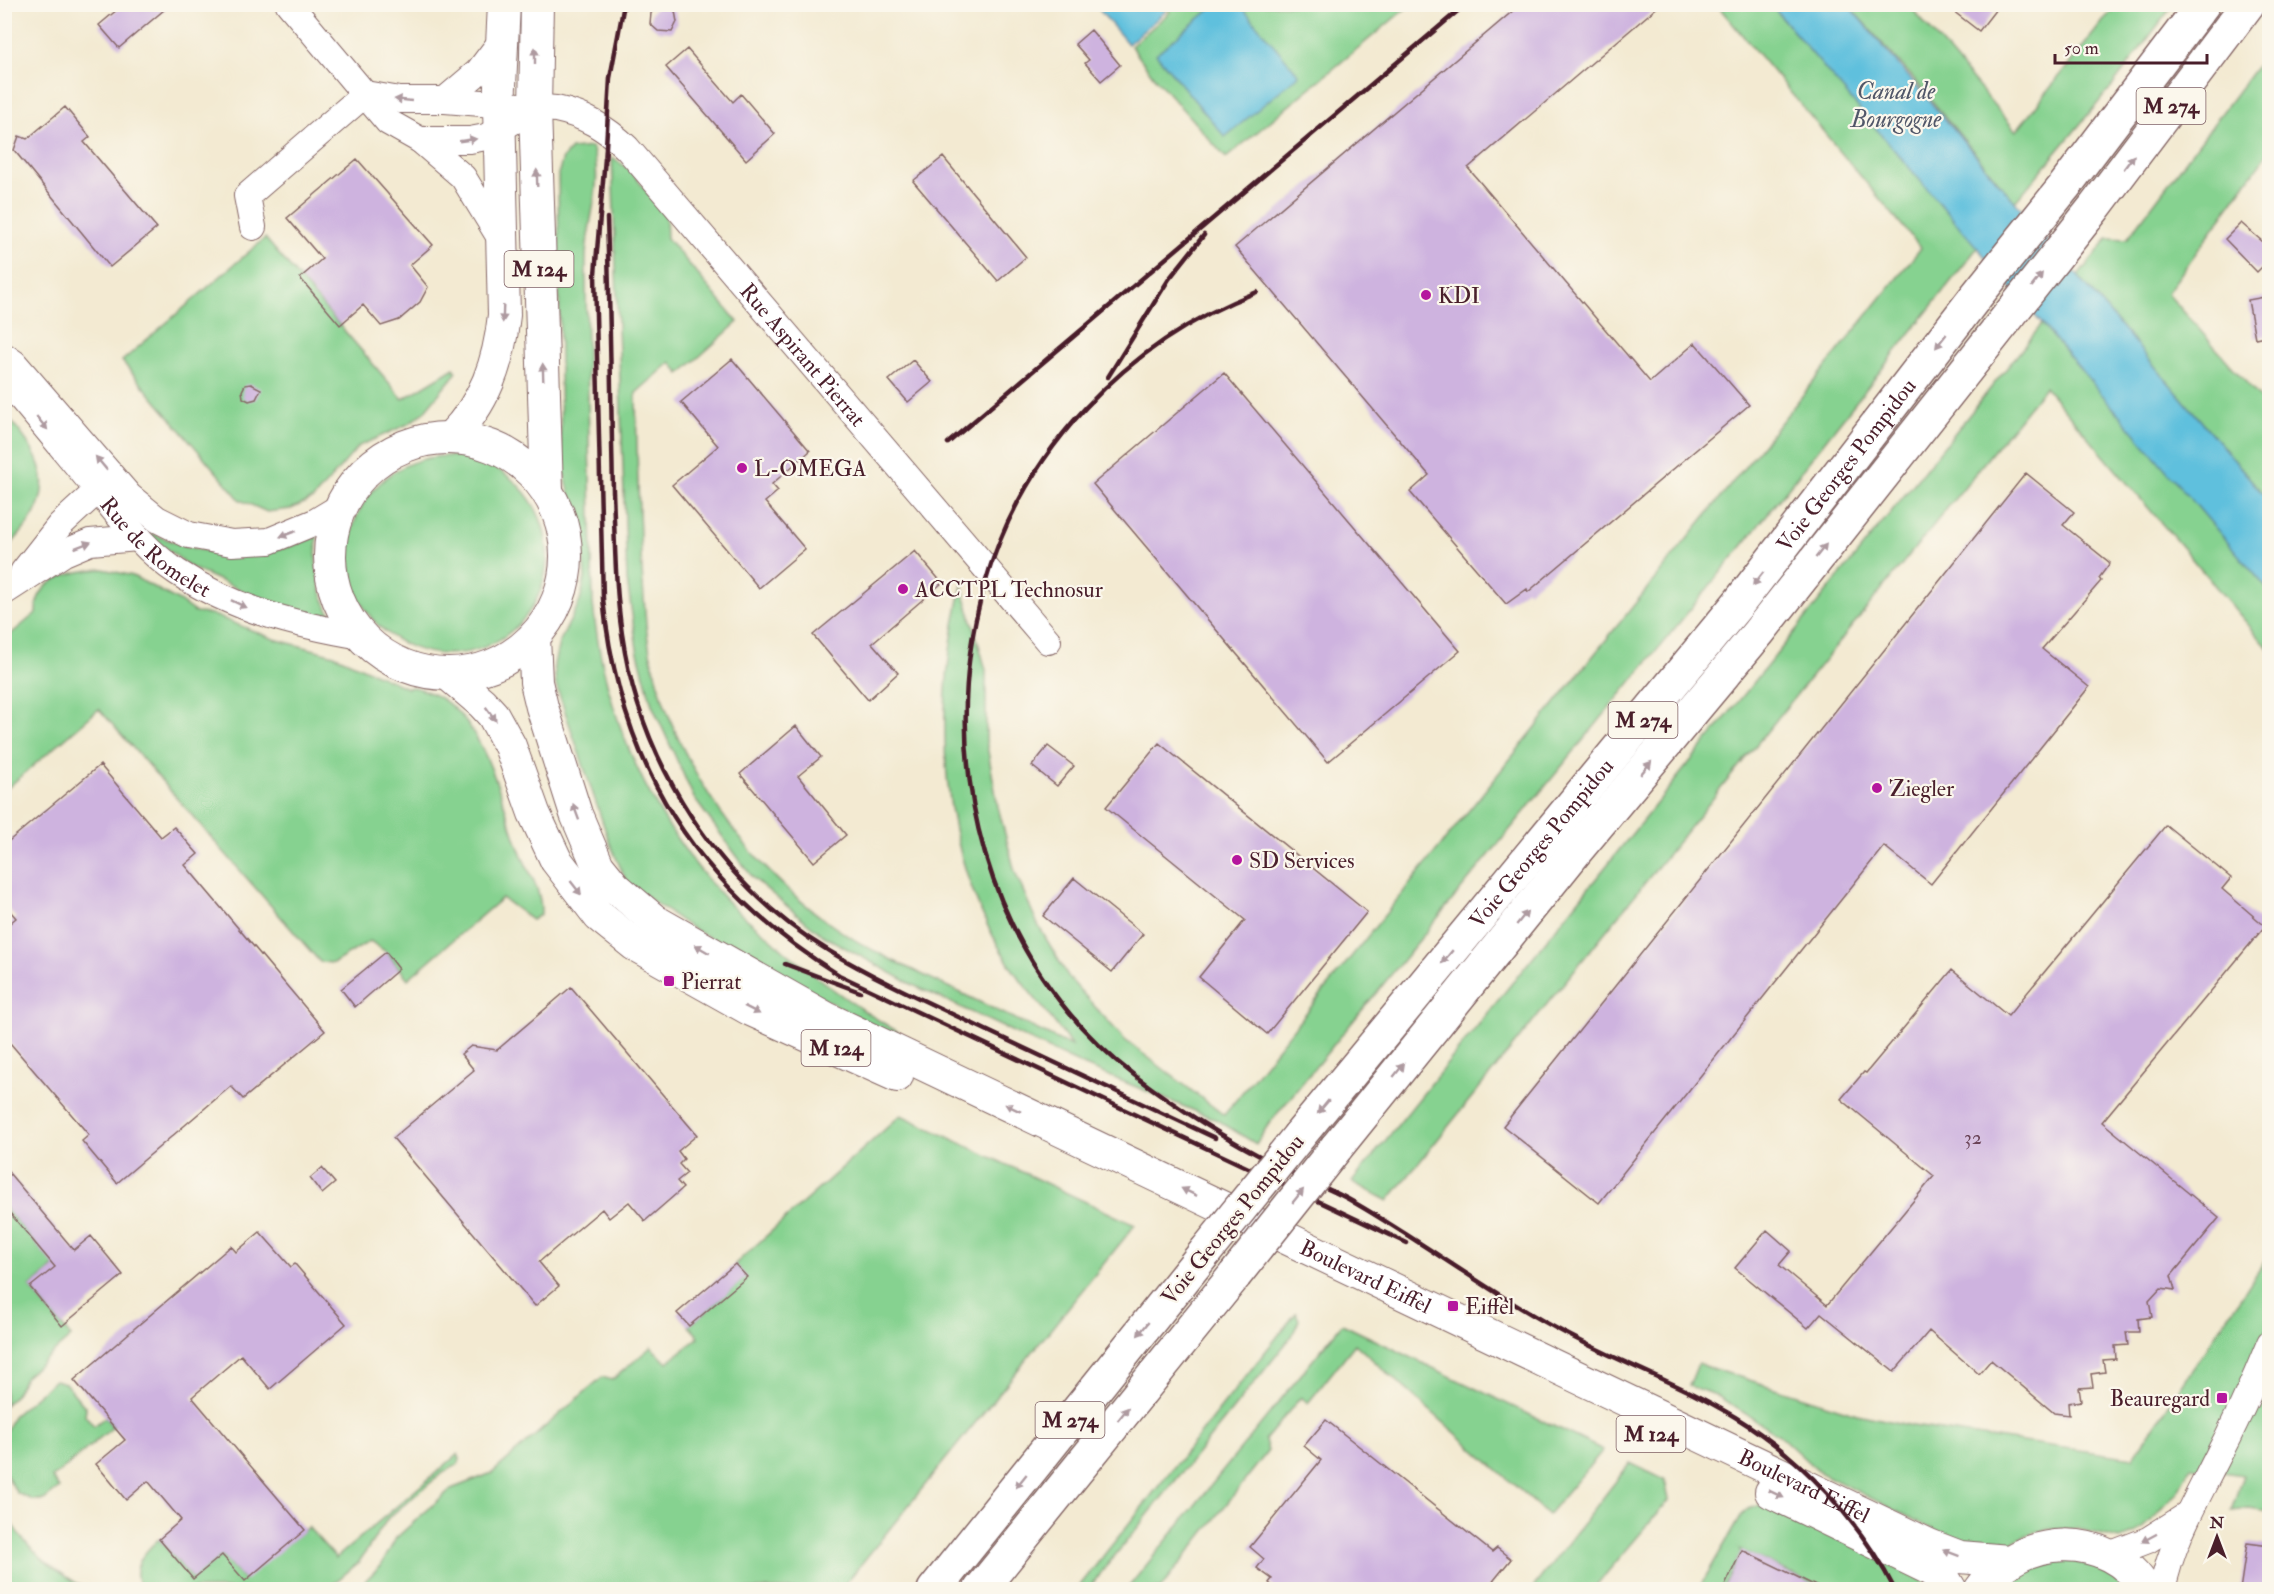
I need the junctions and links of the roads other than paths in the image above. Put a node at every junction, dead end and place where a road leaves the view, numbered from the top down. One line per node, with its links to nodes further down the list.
1 (289, 4): 7 (street)
2 (504, 4): 6 (main road, M 124)
3 (537, 4): 9 (main road, M 124, one-way to 3)
4 (2203, 4): 31 (highway, Voie Georges Pompidou / M 274, one-way to 31, bridge)
5 (2248, 4): 32 (highway, Voie Georges Pompidou / M 274, one-way to 5, bridge)
6 (500, 43): 8 (street); 10 (main road, M 124)
7 (365, 94): 8 (street, one-way to 7); 11 (street); 12 (street)
8 (445, 100): 10 (street)
9 (535, 108): 10 (street); 18 (main road, M 124, one-way to 9); 25 (street, Rue Aspirant Pierrat)
10 (499, 118): 11 (street, one-way to 10); 13 (main road, M 124)
11 (420, 140): 13 (street)
12 (252, 227)
13 (503, 241): 16 (main road, M 124, one-way to 16)
14 (4, 356): 20 (street, Rue de Romelet, one-way to 14)
15 (4, 378): 17 (street, Rue de Romelet, one-way to 17)
16 (451, 437): 18 (main road); 19 (main road)
17 (98, 490): 20 (street); 21 (street, Rue de Romelet); 22 (street)
18 (547, 490): 24 (main road)
19 (340, 507): 20 (street, Rue de Romelet, one-way to 20); 23 (main road)
20 (157, 519)
21 (138, 538): 22 (street, one-way to 21); 23 (street, Rue de Romelet, one-way to 23)
22 (9, 588)
23 (361, 636): 26 (main road)
24 (534, 637): 26 (main road); 30 (main road, Boulevard Eiffel / M 124, one-way to 24)
25 (1047, 641)
26 (448, 674): 33 (main road, Boulevard Eiffel / M 124, one-way to 33)
27 (2270, 1343): 28 (street)
28 (2186, 1516): 29 (street, one-way to 29); 36 (street)
29 (2109, 1555): 30 (main road); 35 (main road)
30 (2008, 1561): 34 (main road)
31 (934, 1590)
32 (980, 1590)
33 (1951, 1590)
34 (1980, 1590)
35 (2146, 1590)
36 (2162, 1590)

